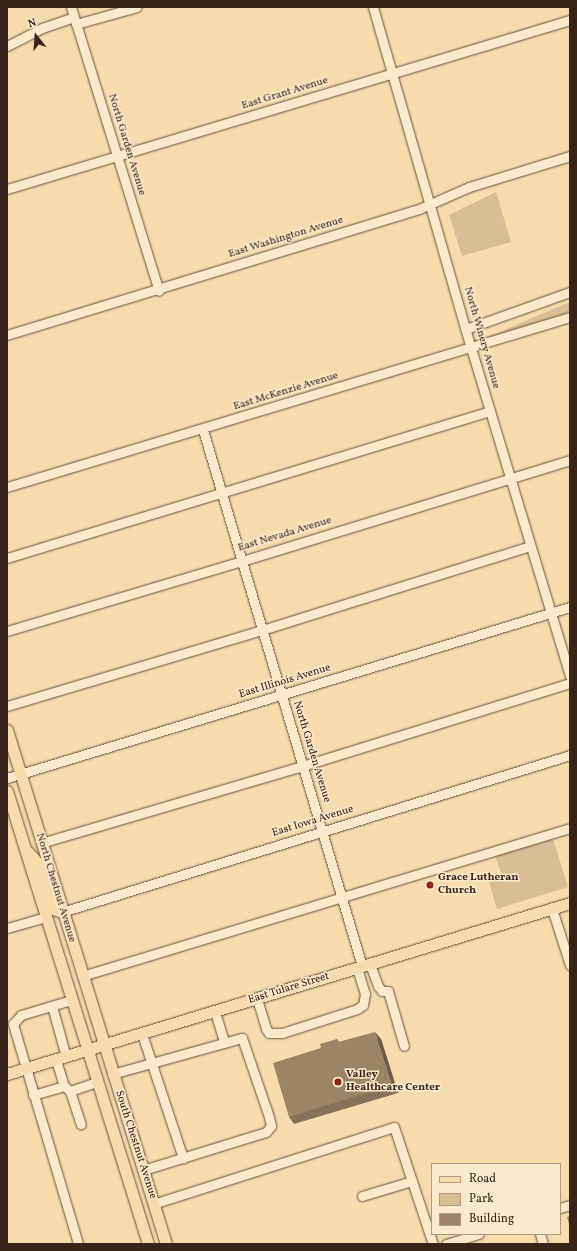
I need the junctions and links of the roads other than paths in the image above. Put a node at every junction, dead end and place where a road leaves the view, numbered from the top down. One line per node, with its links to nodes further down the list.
1 (71, 7): 5 (street, North Garden Avenue)
2 (137, 7): 5 (street)
3 (373, 7): 7 (street, North Winery Avenue)
4 (570, 20): 7 (street, East Grant Avenue)
5 (75, 21): 6 (street); 9 (street, North Garden Avenue)
6 (7, 46)
7 (393, 74): 9 (street, East Grant Avenue); 11 (street, North Winery Avenue)
8 (570, 156): 11 (street, East Washington Avenue)
9 (118, 158): 10 (street, East Grant Avenue); 12 (street, North Garden Avenue)
10 (7, 189)
11 (429, 204): 12 (street, East Washington Avenue); 15 (street, North Winery Avenue)
12 (159, 290): 16 (street, East Washington Avenue)
13 (570, 292): 15 (street)
14 (570, 317): 17 (street, East McKenzie Avenue)
15 (466, 328): 17 (street, North Winery Avenue)
16 (7, 335)
17 (471, 348): 18 (street, North Winery Avenue); 19 (street, East McKenzie Avenue)
18 (490, 412): 21 (street, North Winery Avenue); 23 (street)
19 (203, 430): 22 (street, East McKenzie Avenue); 23 (street, North Garden Avenue)
20 (570, 460): 21 (street, East Nevada Avenue)
21 (510, 478): 24 (street, North Winery Avenue); 26 (street, East Nevada Avenue)
22 (7, 487)
23 (222, 494): 25 (street); 26 (street, North Garden Avenue)
24 (530, 546): 28 (street, North Winery Avenue); 29 (street)
25 (7, 558)
26 (242, 561): 29 (street, North Garden Avenue); 30 (street, East Nevada Avenue)
27 (570, 607): 28 (street, East Illinois Avenue)
28 (551, 613): 31 (street, North Winery Avenue); 33 (street, East Illinois Avenue)
29 (262, 630): 33 (street, North Garden Avenue); 34 (street)
30 (7, 631)
31 (570, 676)
32 (570, 683): 37 (street)
33 (281, 696): 37 (street, North Garden Avenue); 38 (street, East Illinois Avenue)
34 (7, 706)
35 (7, 730): 38 (main road, North Chestnut Avenue)
36 (570, 755): 42 (street, East Iowa Avenue)
37 (302, 766): 42 (street, North Garden Avenue); 43 (street)
38 (20, 774): 39 (street, East Illinois Avenue); 43 (main road, North Chestnut Avenue)
39 (7, 778)
40 (7, 791): 44 (main road, North Chestnut Avenue)
41 (570, 828): 45 (street)
42 (322, 832): 45 (street, North Garden Avenue); 48 (street, East Iowa Avenue)
43 (41, 843): 48 (main road, North Chestnut Avenue)
44 (25, 849): 48 (main road); 49 (main road, North Chestnut Avenue)
45 (341, 898): 52 (street, North Garden Avenue); 53 (street)
46 (570, 903): 47 (main road, East Tulare Street)
47 (552, 909): 51 (street); 52 (main road, East Tulare Street)
48 (62, 912): 53 (main road, North Chestnut Avenue)
49 (46, 917): 50 (street); 55 (main road, North Chestnut Avenue)
50 (7, 928)
51 (570, 965)
52 (363, 966): 54 (main road, East Tulare Street); 54 (street); 61 (street)
53 (82, 976): 60 (main road, North Chestnut Avenue)
54 (257, 999): 57 (main road, East Tulare Street)
55 (71, 1000): 56 (street); 62 (main road, North Chestnut Avenue)
56 (52, 1006): 63 (street); 65 (street)
57 (215, 1012): 58 (main road, East Tulare Street); 59 (street)
58 (142, 1034): 60 (main road, East Tulare Street); 64 (street)
59 (224, 1041): 64 (street); 72 (street)
60 (103, 1046): 62 (main road, East Tulare Street); 67 (main road, South Chestnut Avenue)
61 (404, 1046)
62 (86, 1051): 63 (main road, East Tulare Street); 68 (main road, South Chestnut Avenue)
63 (61, 1058): 65 (main road, East Tulare Street); 69 (street)
64 (152, 1062): 67 (street); 72 (street)
65 (25, 1068): 66 (main road, East Tulare Street); 70 (street)
66 (7, 1074)
67 (112, 1074): 73 (main road, South Chestnut Avenue)
68 (96, 1082): 69 (street); 79 (main road, South Chestnut Avenue)
69 (67, 1088): 70 (street); 71 (street)
70 (33, 1095): 78 (street)
71 (81, 1124)
72 (183, 1158): 73 (street)
73 (143, 1170): 76 (main road, South Chestnut Avenue)
74 (412, 1181): 75 (street); 76 (street); 81 (street)
75 (362, 1196)
76 (153, 1204): 80 (main road, South Chestnut Avenue)
77 (475, 1235): 82 (street)
78 (78, 1244)
79 (148, 1244)
80 (166, 1244)
81 (433, 1244)
82 (446, 1244)

